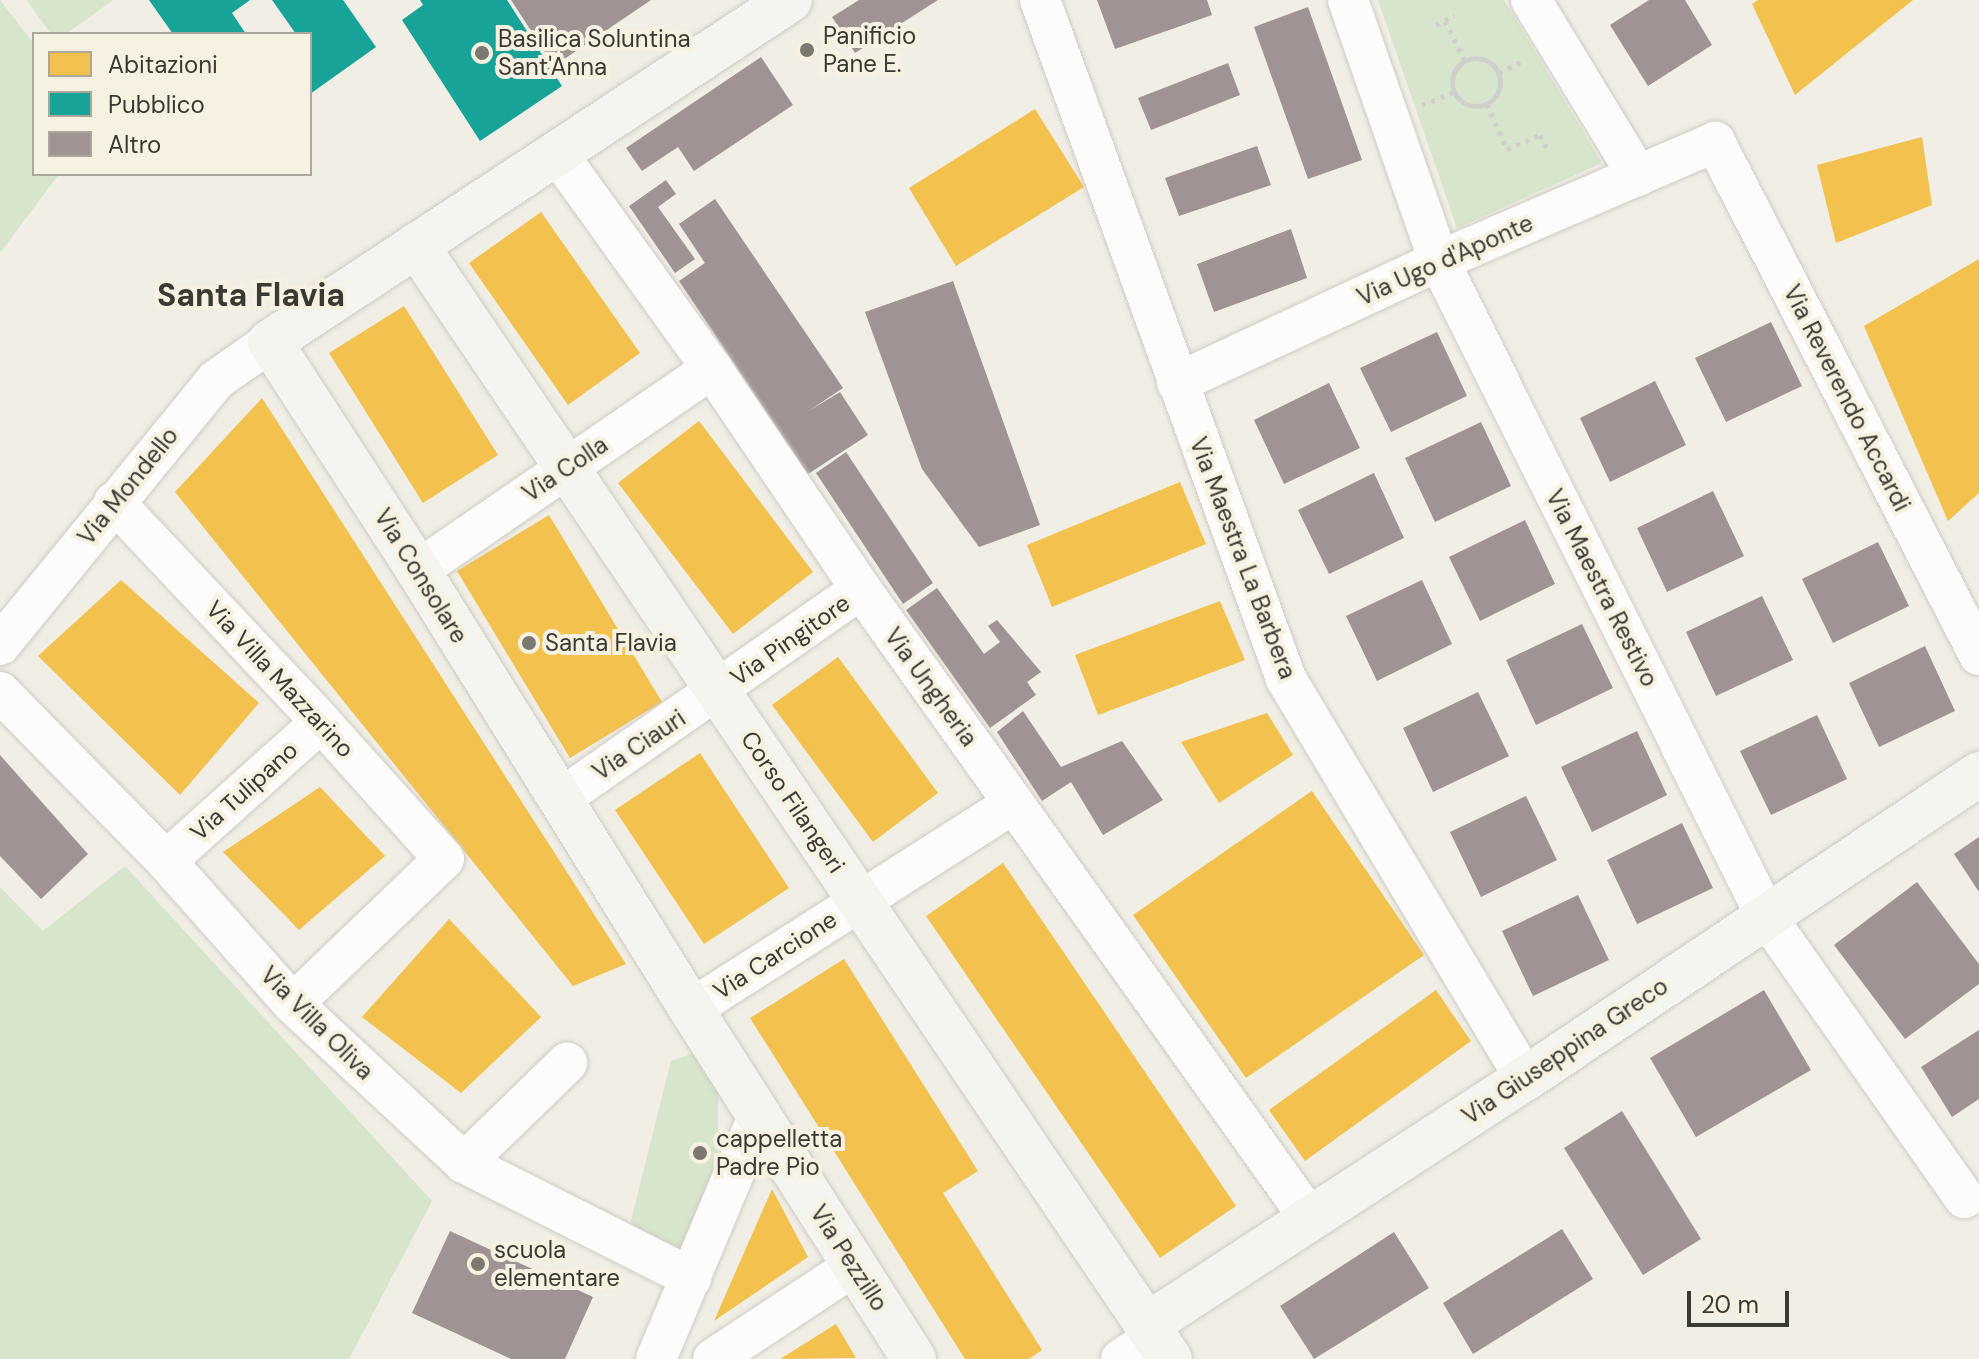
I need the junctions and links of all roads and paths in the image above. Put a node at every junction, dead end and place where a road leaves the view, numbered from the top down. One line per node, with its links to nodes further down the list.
1 (1040, 0): 18 (street, Via Maestra La Barbera)
2 (1348, 0): 15 (street, Via Maestra Restivo)
3 (1531, 0): 13 (street)
4 (775, 4): 12 (street)
5 (1455, 15): 6 (path)
6 (1445, 21): 7 (path); 8 (path)
7 (1436, 25)
8 (1465, 61): 9 (path); 9 (path)
9 (1487, 104): 11 (path)
10 (1715, 142): 13 (street, Via Ugo d'Aponte); 24 (street, Via Reverendo Accardi)
11 (1549, 152)
12 (557, 153): 14 (street); 17 (street, Via Ungheria)
13 (1638, 176): 15 (street, Via Ugo d'Aponte)
14 (416, 245): 16 (street); 19 (street, Corso Filangeri)
15 (1439, 261): 18 (street, Via Ugo d'Aponte); 33 (street, Via Maestra Restivo)
16 (270, 342): 20 (street, Via Mondello); 21 (street, Via Consolare)
17 (712, 369): 19 (street, Via Colla); 22 (street, Via Ungheria)
18 (1177, 383): 37 (street, Via Maestra La Barbera)
19 (567, 467): 21 (street, Via Colla); 25 (street, Corso Filangeri)
20 (114, 502): 23 (street, Via Mondello); 27 (street, Via Villa Mazzarino)
21 (418, 570): 29 (street, Via Consolare)
22 (861, 589): 25 (street, Via Pingitore); 30 (street, Via Ungheria)
23 (0, 645)
24 (1979, 655)
25 (718, 691): 29 (street, Via Ciauri); 32 (street, Corso Filangeri)
26 (0, 692): 31 (street, Via Villa Oliva)
27 (321, 722): 31 (street, Via Tulipano); 34 (street, Via Villa Mazzarino)
28 (1979, 774): 33 (street, Via Giuseppina Greco)
29 (560, 799): 35 (street, Via Consolare)
30 (1014, 803): 32 (street, Via Carcione); 41 (street, Via Ungheria)
31 (166, 861): 34 (street, Via Villa Oliva)
32 (860, 900): 35 (street, Via Carcione); 44 (street, Corso Filangeri)
33 (1766, 916): 37 (street, Via Giuseppina Greco); 40 (street, Via Maestra Restivo)
34 (293, 1004): 39 (street, Via Villa Oliva)
35 (691, 1009): 38 (street, Via Consolare)
36 (567, 1063): 39 (street)
37 (1525, 1079): 41 (street, Via Giuseppina Greco)
38 (758, 1116): 42 (street, Via Pezzillo); 43 (street)
39 (464, 1163): 43 (street, Via Villa Oliva)
40 (1964, 1198)
41 (1310, 1219): 44 (street, Via Giuseppina Greco)
42 (854, 1266): 45 (street, Via Pezzillo); 47 (street)
43 (692, 1278): 46 (street)
44 (1149, 1345)
45 (911, 1358)
46 (656, 1359)
47 (713, 1359)

